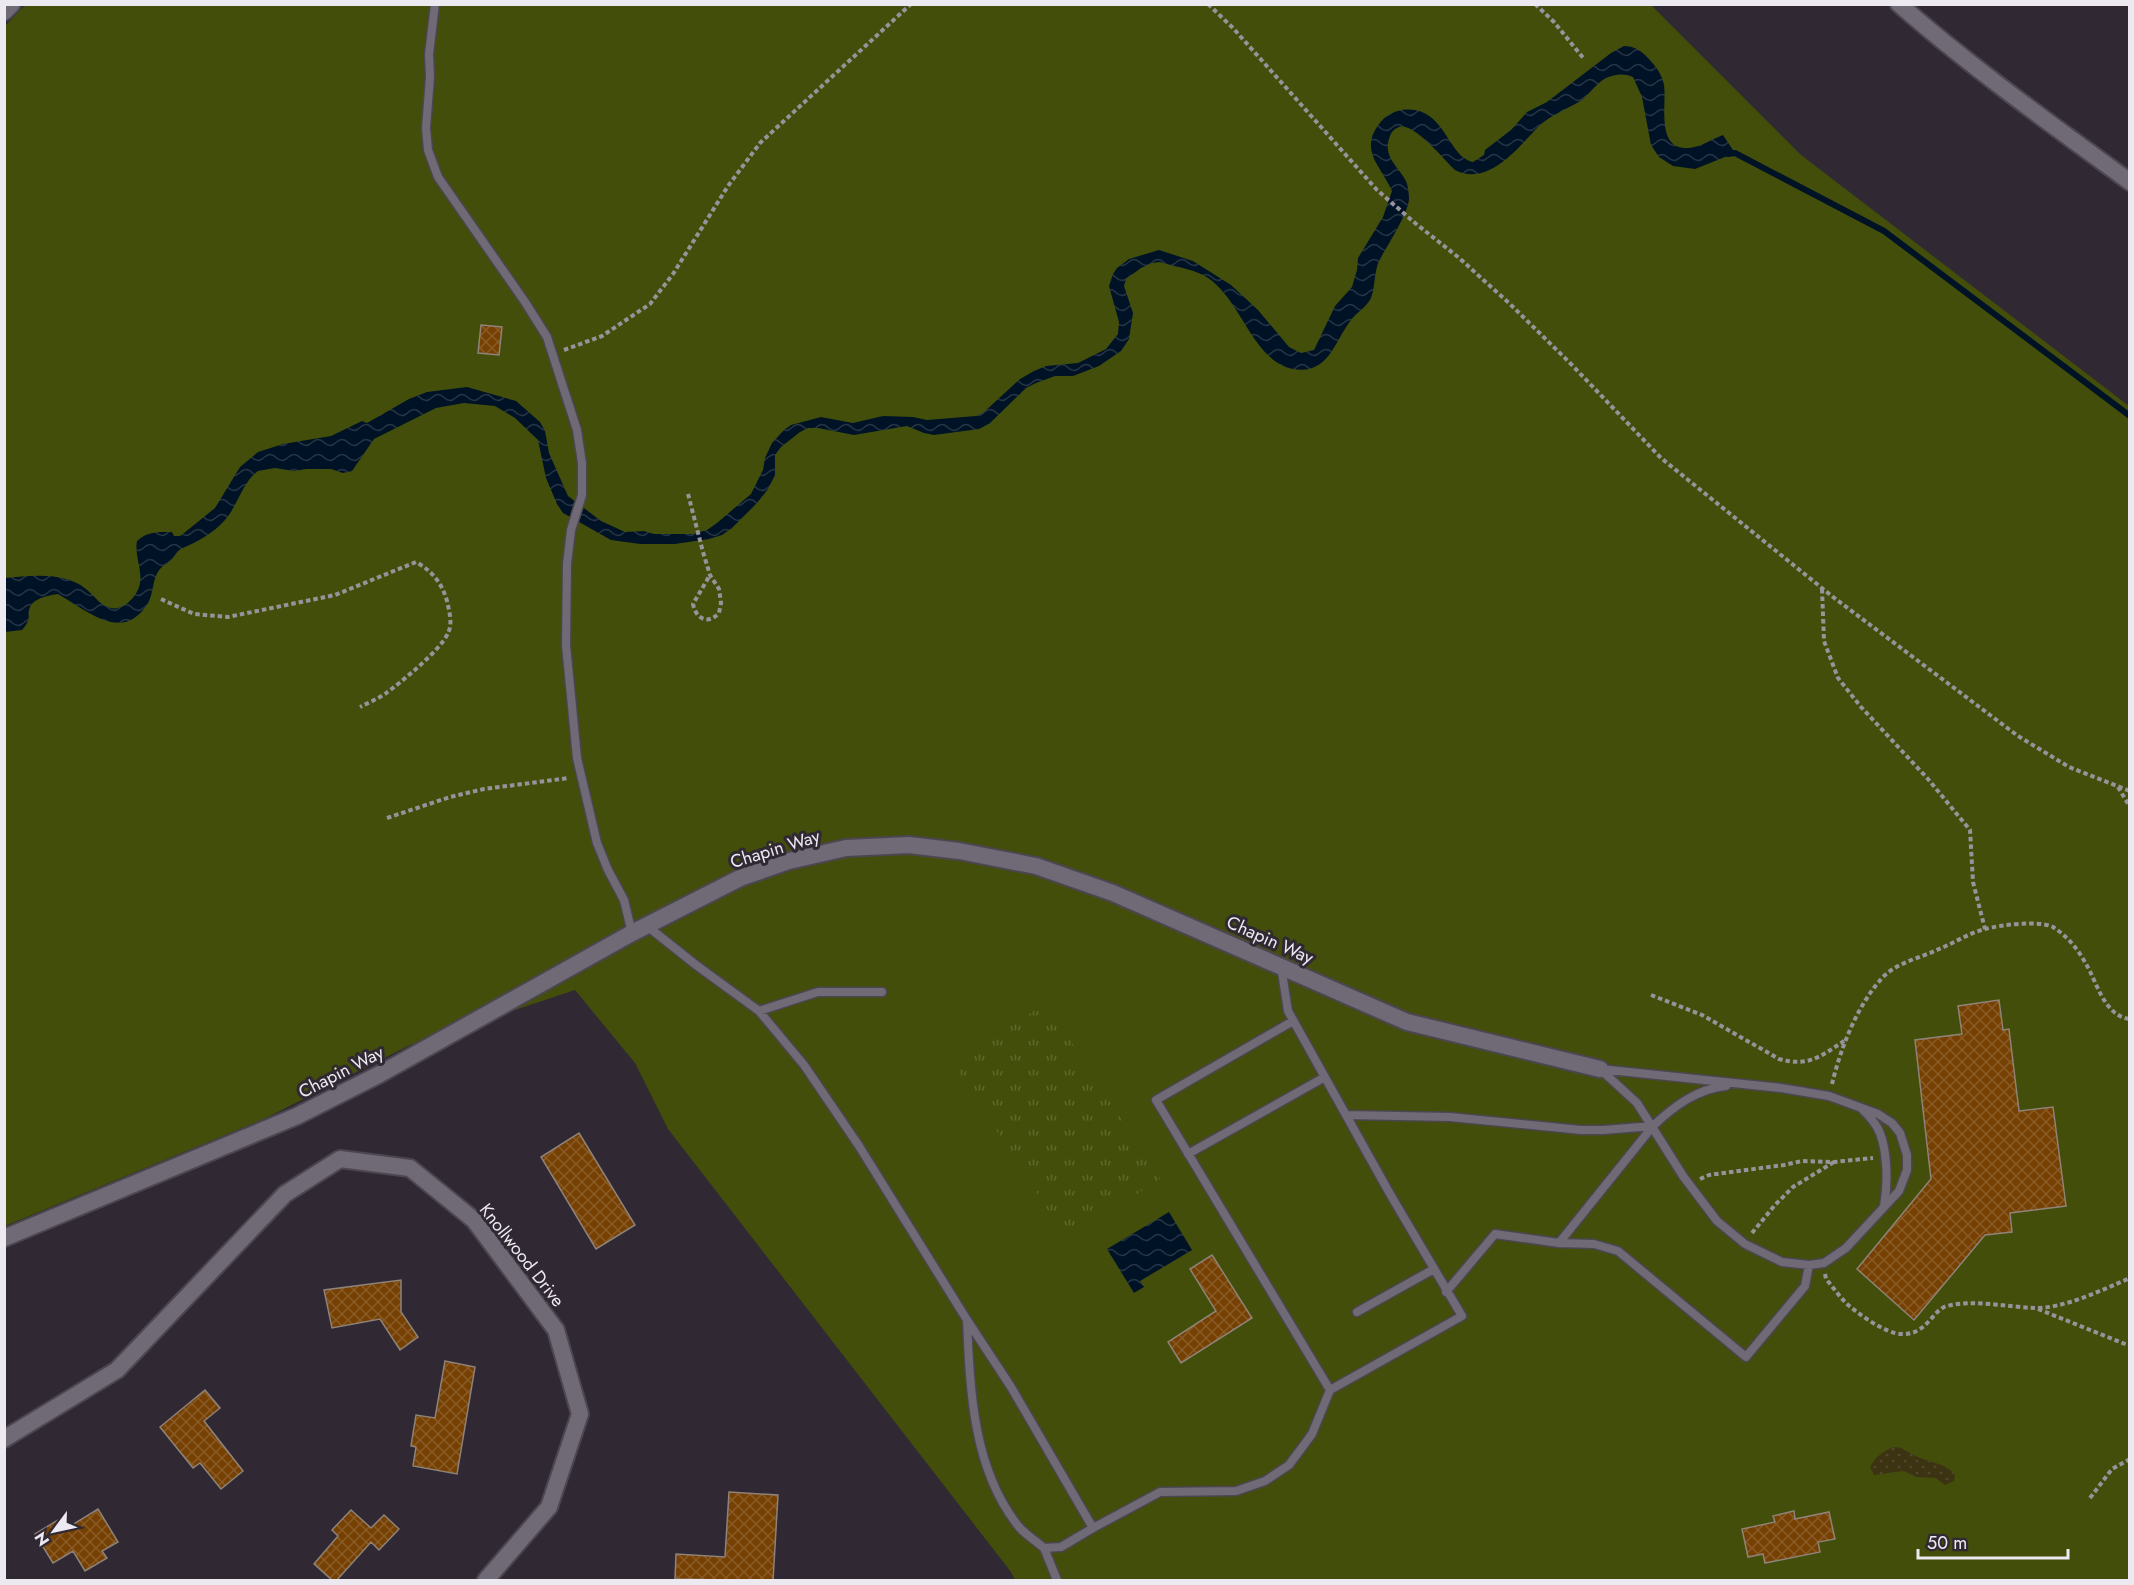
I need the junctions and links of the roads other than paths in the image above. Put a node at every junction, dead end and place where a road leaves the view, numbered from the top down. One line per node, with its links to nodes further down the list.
1 (12, 4): 4 (street)
2 (435, 4): 6 (lane)
3 (1899, 4): 5 (street)
4 (4, 12)
5 (2130, 182)
6 (639, 929): 7 (street, Chapin Way); 9 (lane); 19 (street, Chapin Way)
7 (1281, 966): 10 (lane); 11 (street, Chapin Way)
8 (882, 992): 9 (lane)
9 (759, 1011): 25 (lane)
10 (1293, 1021): 12 (lane); 17 (lane)
11 (1600, 1069): 13 (lane); 16 (lane)
12 (1325, 1077): 15 (lane); 17 (lane)
13 (1741, 1084): 14 (lane); 16 (lane)
14 (1862, 1108): 18 (lane); 18 (lane)
15 (1347, 1115): 16 (lane); 22 (lane)
16 (1653, 1126): 20 (lane); 21 (lane)
17 (1188, 1154): 26 (lane)
18 (1883, 1209): 21 (lane)
19 (4, 1238)
20 (1559, 1243): 21 (lane); 23 (lane)
21 (1809, 1264)
22 (1434, 1269): 23 (lane); 24 (lane)
23 (1446, 1292): 26 (lane)
24 (1357, 1312)
25 (967, 1320): 28 (lane); 29 (lane)
26 (1330, 1390): 28 (lane)
27 (4, 1439): 30 (street, Knollwood Drive)
28 (1093, 1528): 29 (lane)
29 (1044, 1548): 31 (lane)
30 (486, 1581)
31 (1058, 1581)

